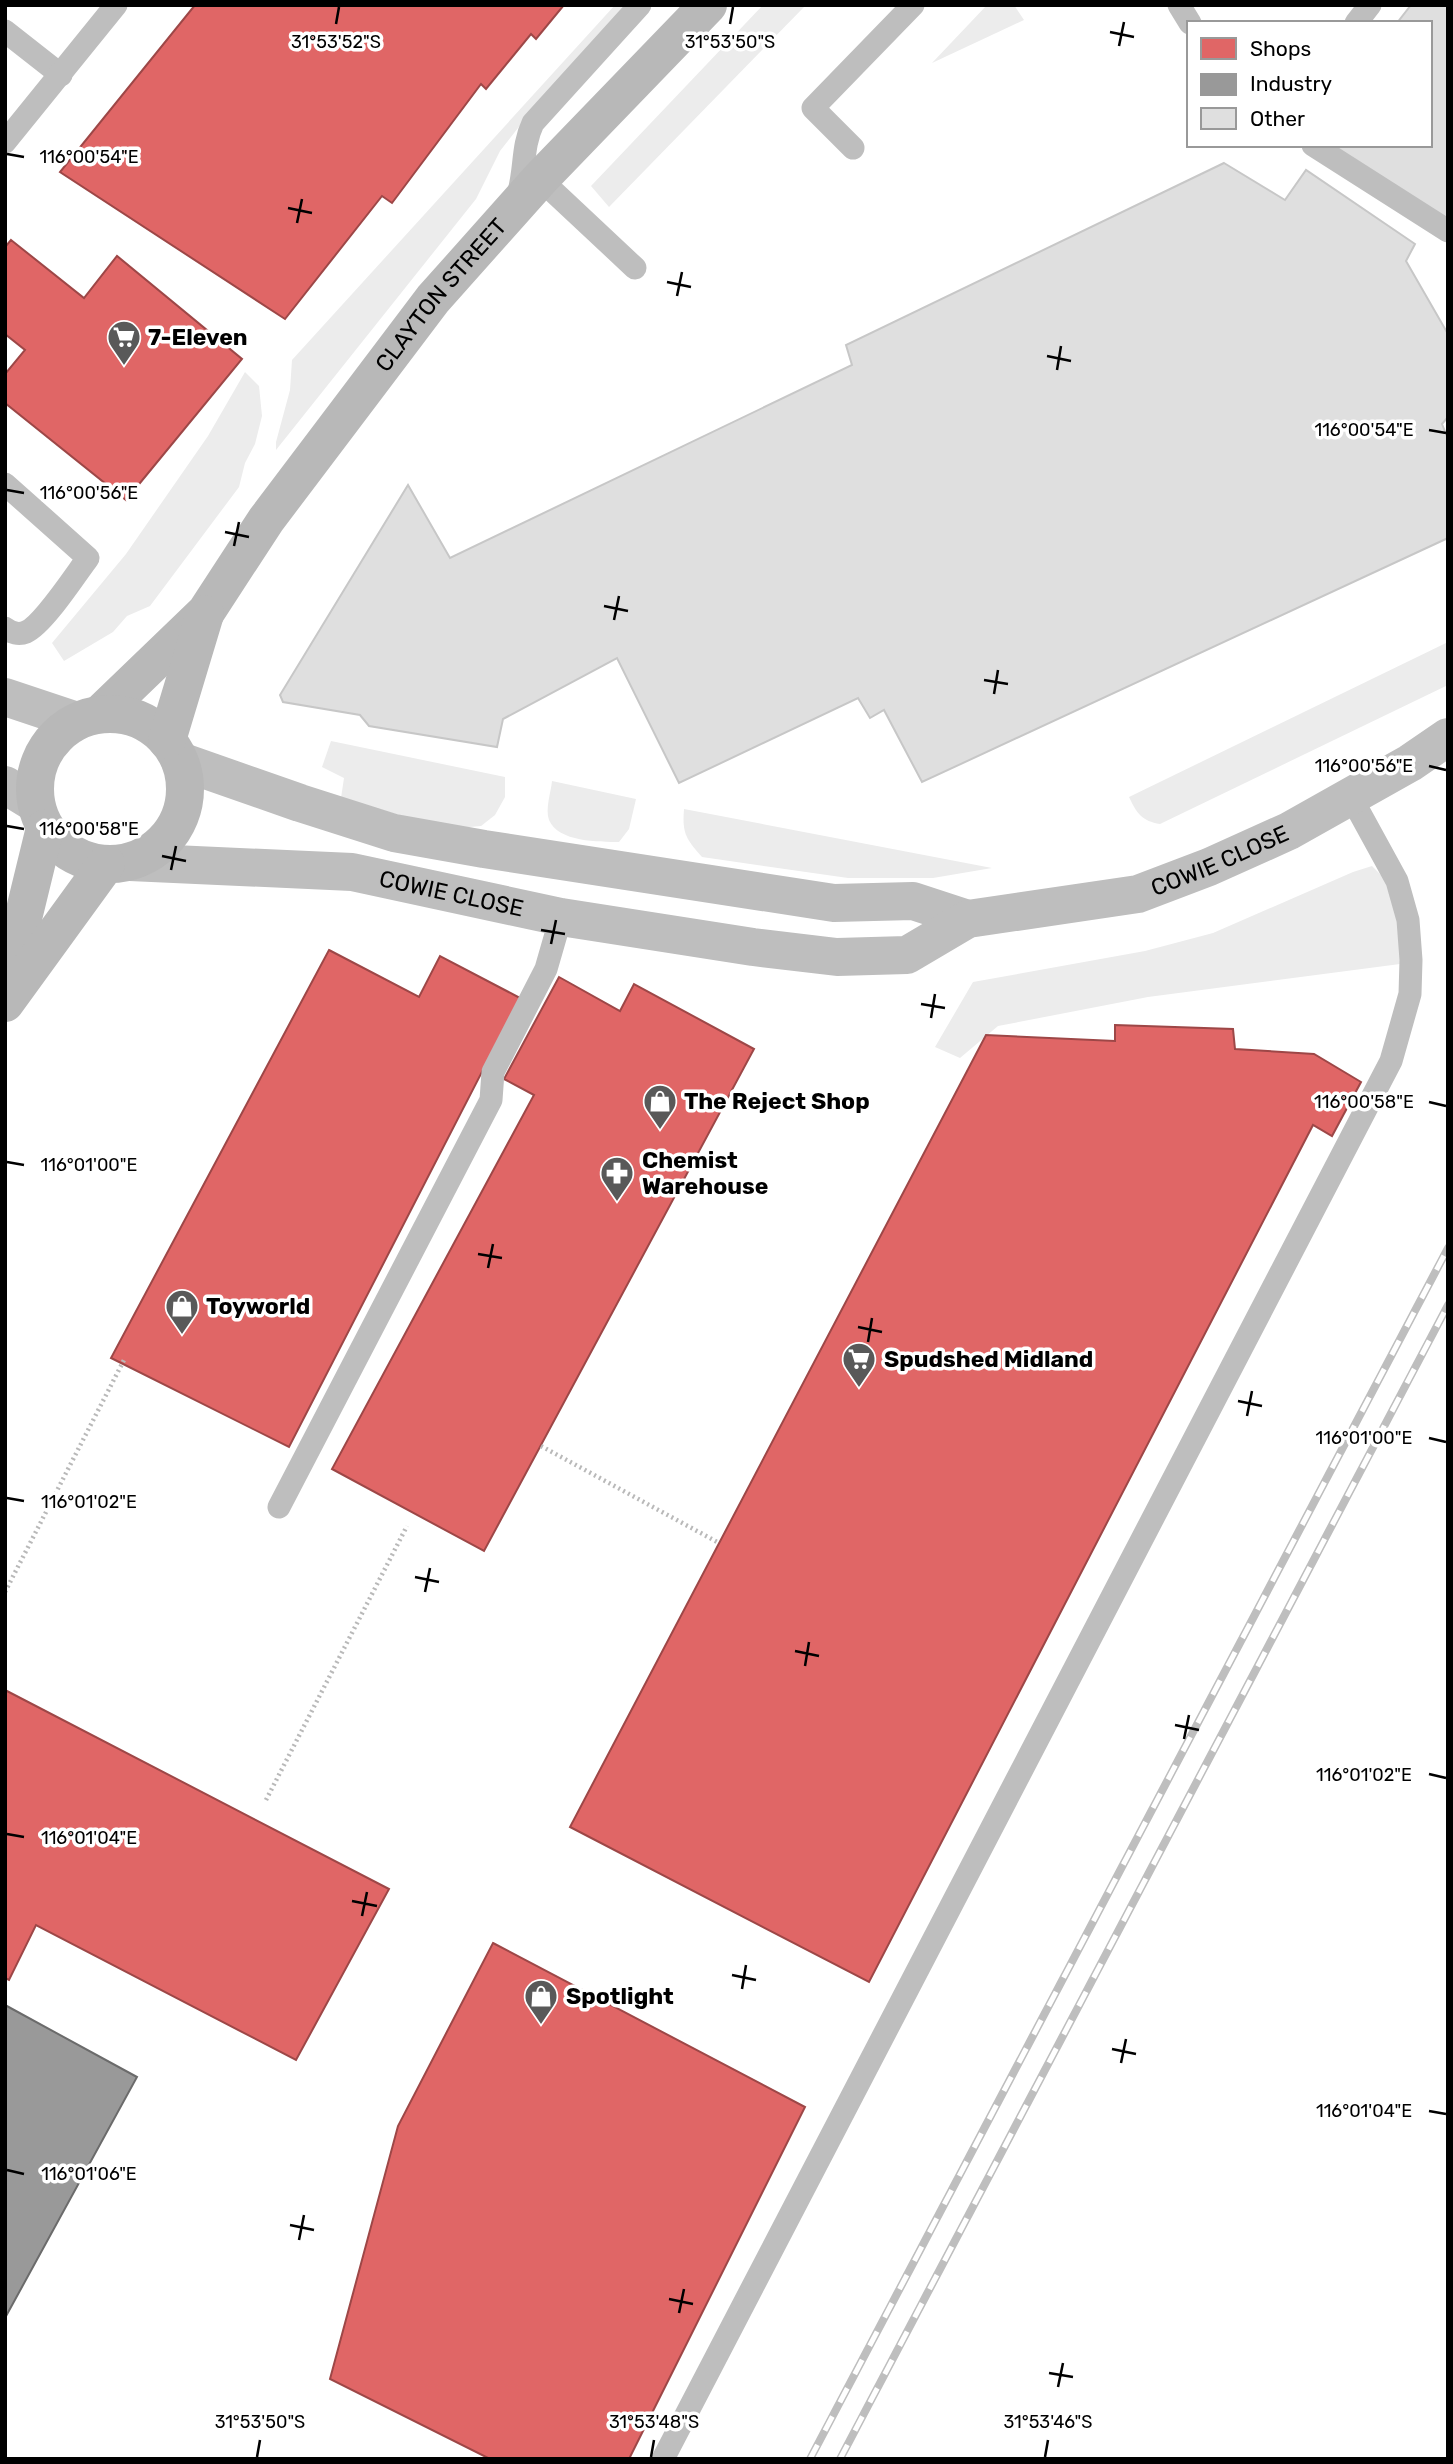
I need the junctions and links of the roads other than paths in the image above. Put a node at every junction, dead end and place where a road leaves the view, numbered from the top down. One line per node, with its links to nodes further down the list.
1 (116, 5): 10 (lane)
2 (640, 5): 15 (lane)
3 (708, 5): 14 (main road, CLAYTON STREET)
4 (913, 5): 13 (lane)
5 (1179, 5): 7 (lane)
6 (1370, 5): 8 (lane)
7 (1189, 21)
8 (1358, 21)
9 (5, 31): 10 (lane)
10 (61, 75): 11 (lane)
11 (5, 142)
12 (1316, 147): 16 (lane)
13 (853, 148)
14 (540, 179): 15 (main road, CLAYTON STREET); 17 (lane)
15 (513, 208): 19 (main road, CLAYTON STREET)
16 (1448, 231)
17 (635, 268)
18 (5, 484): 20 (lane)
19 (206, 612): 22 (main road, CLAYTON STREET); 24 (main road, CLAYTON STREET)
20 (5, 628)
21 (5, 697): 22 (street)
22 (89, 718): 24 (main road); 26 (main road)
23 (1448, 737): 25 (street, COWIE CLOSE)
24 (174, 751): 27 (main road); 29 (street, COWIE CLOSE)
25 (1351, 797): 29 (street, COWIE CLOSE); 33 (lane)
26 (29, 806): 27 (main road); 30 (main road)
27 (118, 863): 28 (street, COWIE CLOSE); 31 (main road)
28 (561, 916): 29 (street, COWIE CLOSE); 32 (lane)
29 (968, 919)
30 (5, 992)
31 (5, 1003)
32 (279, 1507)
33 (663, 2459)

